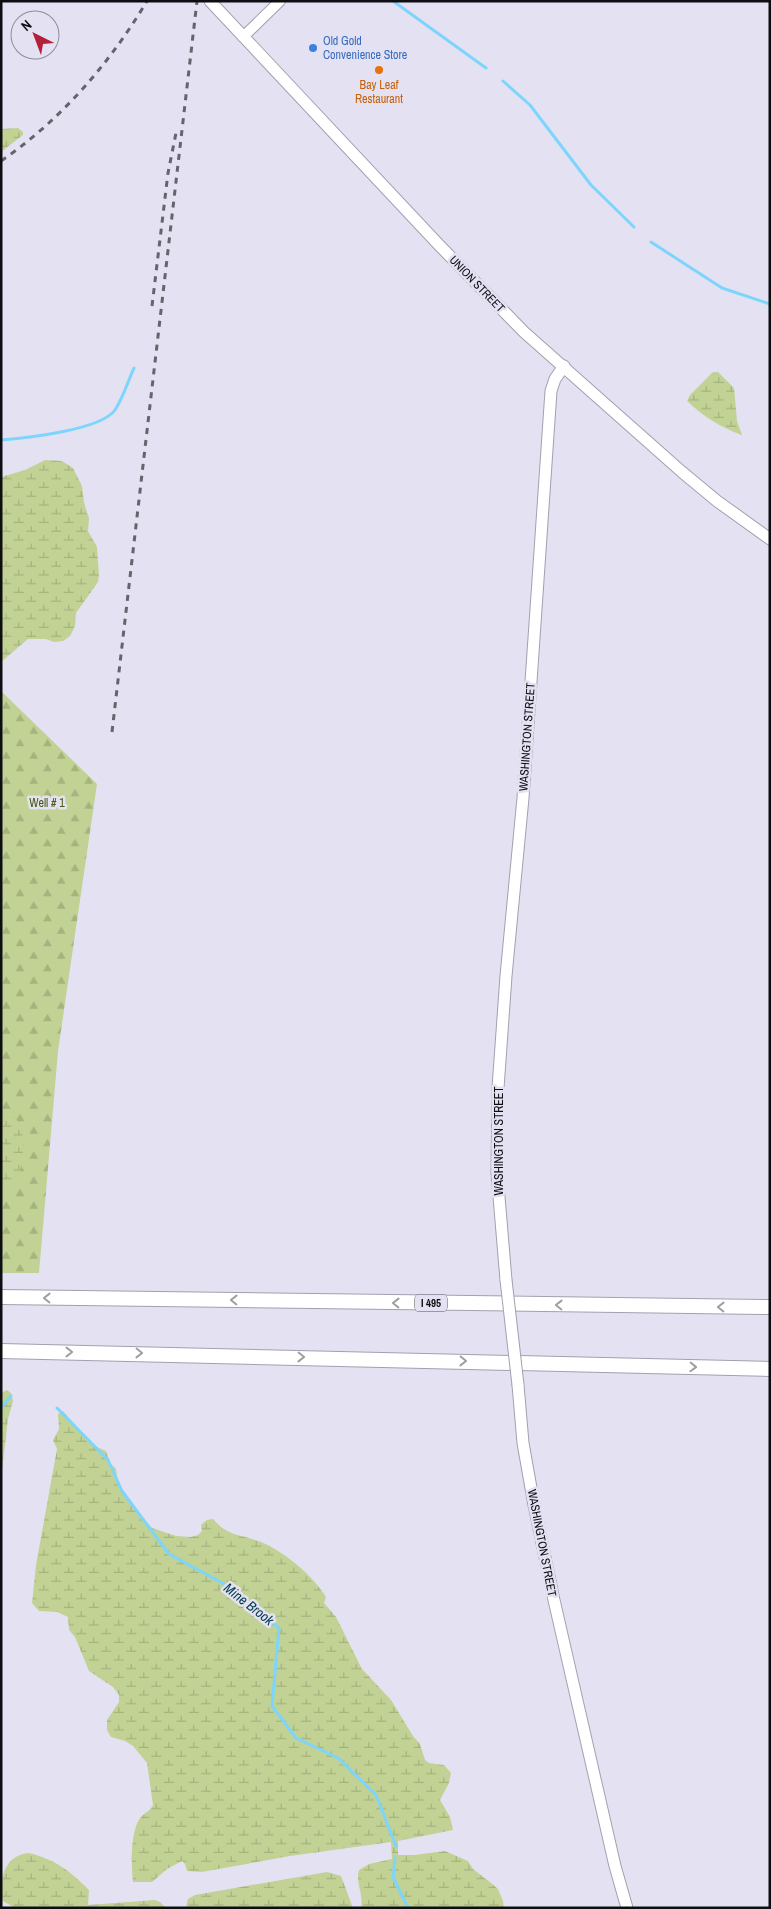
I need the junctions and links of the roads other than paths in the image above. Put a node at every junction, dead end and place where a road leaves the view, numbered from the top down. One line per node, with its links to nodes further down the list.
1 (210, 1): 3 (main road, UNION STREET)
2 (280, 1): 3 (street)
3 (243, 36): 4 (main road, UNION STREET)
4 (564, 366): 5 (main road, UNION STREET); 10 (main road, WASHINGTON STREET, bridge)
5 (770, 539)
6 (1, 1297): 7 (highway, I 495, one-way to 6)
7 (770, 1308)
8 (8, 1351): 9 (highway, one-way to 9)
9 (770, 1369)
10 (627, 1908)

